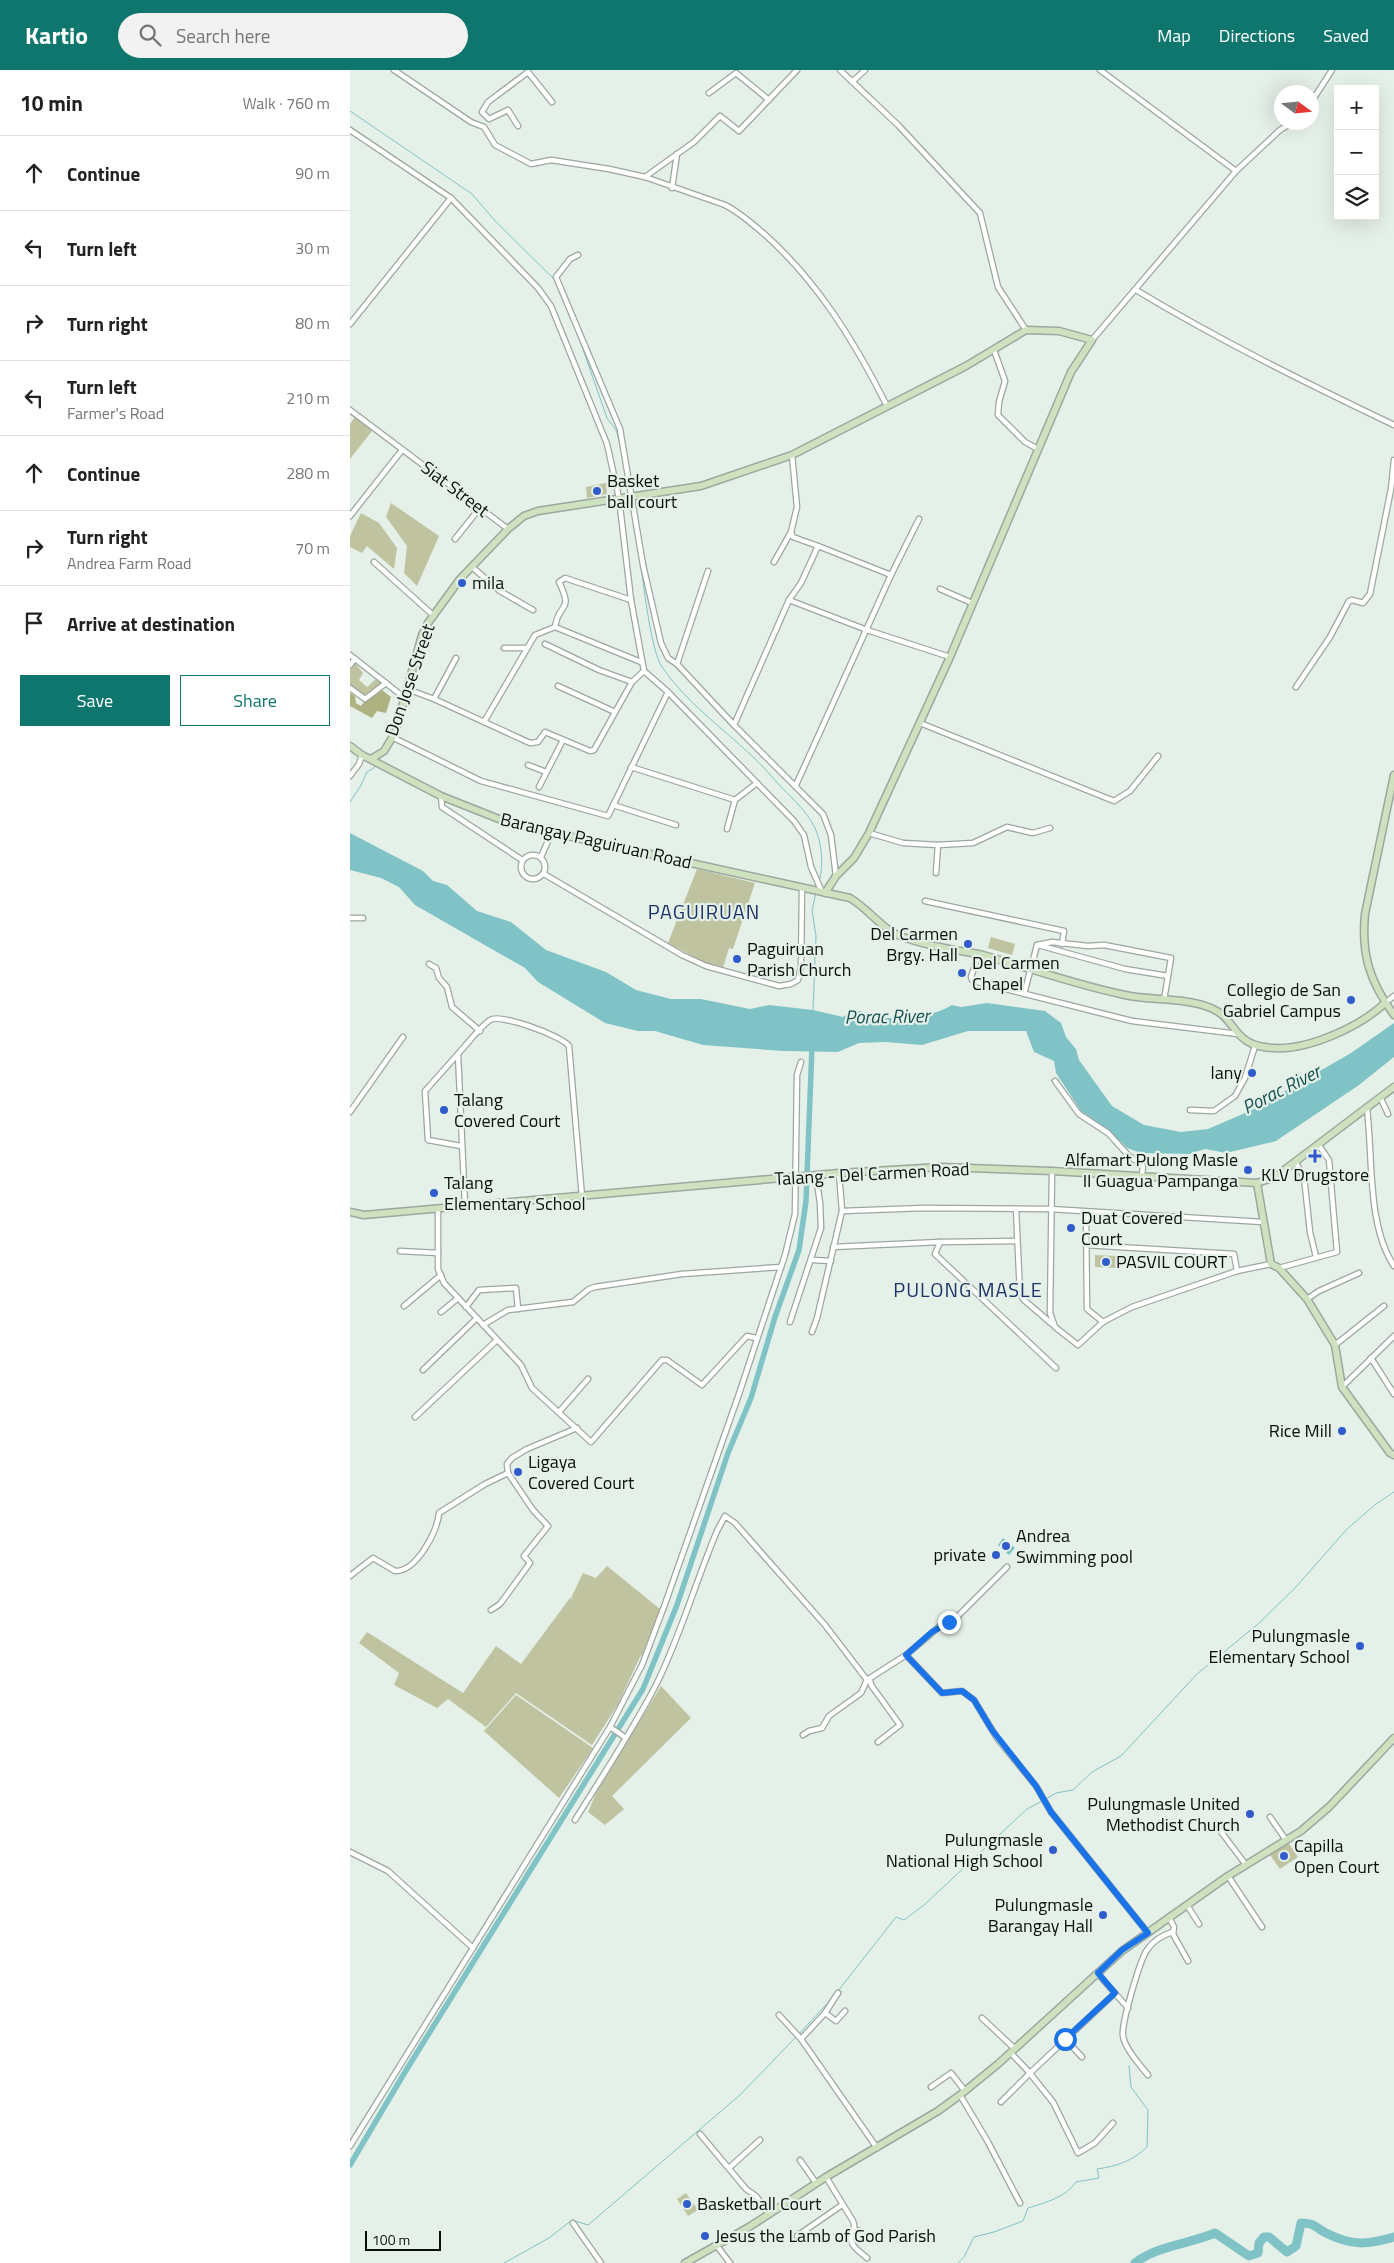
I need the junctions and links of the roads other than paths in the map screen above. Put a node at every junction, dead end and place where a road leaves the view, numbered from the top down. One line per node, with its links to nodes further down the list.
1 (394, 70): 17 (street)
2 (797, 70): 10 (street)
3 (840, 70): 7 (street)
4 (865, 70): 7 (street)
5 (1100, 70): 16 (street)
6 (1332, 70): 8 (street)
7 (852, 82): 23 (street)
8 (1319, 90)
9 (709, 93): 10 (street)
10 (769, 100): 15 (street)
11 (552, 102): 12 (street)
12 (518, 126)
13 (350, 130): 19 (street)
14 (1280, 130): 16 (street)
15 (677, 154): 17 (street); 18 (street)
16 (1236, 171): 21 (street)
17 (645, 178): 18 (street)
18 (672, 188): 26 (street)
19 (451, 198): 22 (street); 34 (street)
20 (578, 255): 33 (street)
21 (1136, 290): 24 (street); 28 (street)
22 (350, 324)
23 (1026, 330): 24 (street); 25 (street, Don Jose Street)
24 (1092, 340): 29 (street)
25 (994, 350): 26 (street, Don Jose Street); 29 (street)
26 (887, 406): 31 (street, Don Jose Street)
27 (350, 410): 30 (street, Siat Street)
28 (1394, 425)
29 (1038, 449): 50 (street)
30 (402, 450): 35 (street, Siat Street); 36 (street)
31 (792, 455): 33 (street, Don Jose Street); 39 (street)
32 (1394, 460): 70 (street)
33 (632, 496): 34 (street, Don Jose Street); 63 (street)
34 (620, 498): 38 (street, Don Jose Street); 48 (street)
35 (479, 509): 38 (street, Siat Street); 40 (street)
36 (350, 516)
37 (919, 519): 46 (street)
38 (508, 529): 44 (street, Don Jose Street)
39 (791, 532): 41 (street); 43 (street)
40 (455, 539)
41 (818, 546): 46 (street); 49 (street)
42 (374, 562): 52 (street)
43 (774, 562)
44 (472, 567): 51 (street); 52 (street, Don Jose Street)
45 (708, 571): 63 (street)
46 (891, 575): 54 (street)
47 (940, 589): 50 (street)
48 (631, 600): 53 (street); 62 (street)
49 (789, 600): 54 (street); 78 (street)
50 (972, 603): 59 (street)
51 (533, 610)
52 (434, 616): 71 (street, Don Jose Street)
53 (555, 627): 57 (street); 62 (street)
54 (867, 630): 59 (street); 91 (street)
55 (545, 644): 66 (street)
56 (504, 648): 57 (street)
57 (527, 648): 76 (street)
58 (350, 655): 61 (street)
59 (950, 657): 77 (street)
60 (456, 658): 74 (street)
61 (355, 659): 64 (street); 67 (street)
62 (641, 662): 65 (street)
63 (677, 664): 78 (street)
64 (350, 665)
65 (644, 671): 66 (street); 72 (street)
66 (632, 682): 75 (street)
67 (386, 683): 69 (street); 73 (street)
68 (558, 686): 75 (street)
69 (350, 688)
70 (1296, 688)
71 (407, 689): 73 (street, Don Jose Street); 74 (street)
72 (668, 692): 86 (street); 90 (street)
73 (405, 698): 79 (street, Don Jose Street)
74 (434, 699): 76 (street)
75 (616, 712): 80 (street)
76 (484, 722): 80 (street)
77 (920, 723): 83 (street); 100 (street)
78 (734, 725): 91 (street)
79 (392, 737): 84 (street, Don Jose Street); 95 (street)
80 (563, 740): 87 (street)
81 (350, 746): 82 (street, Barangay Paguiruan Road)
82 (362, 754): 84 (street, Barangay Paguiruan Road); 89 (street)
83 (1158, 756)
84 (371, 759): 93 (street, Barangay Paguiruan Road)
85 (528, 765): 87 (street)
86 (631, 767): 94 (street); 95 (street)
87 (546, 772): 92 (street)
88 (1394, 775): 121 (street)
89 (350, 776)
90 (756, 783): 94 (street); 108 (street)
91 (796, 785): 106 (street)
92 (539, 787)
93 (441, 796): 99 (street, Barangay Paguiruan Road); 103 (street)
94 (735, 800): 98 (street)
95 (613, 805): 96 (street)
96 (676, 825)
97 (1050, 828): 101 (street)
98 (727, 829)
99 (552, 832): 102 (street); 107 (street, Barangay Paguiruan Road)
100 (869, 833): 101 (street); 106 (street)
101 (938, 845): 104 (street)
102 (541, 857): 103 (street); 105 (street)
103 (522, 860): 105 (street)
104 (936, 872)
105 (544, 874): 107 (street)
106 (836, 876): 108 (street)
107 (802, 888): 108 (street, Barangay Paguiruan Road)
108 (822, 891): 114 (street, Barangay Paguiruan Road)
109 (925, 900): 112 (street)
110 (350, 918): 111 (street)
111 (363, 918)
112 (1062, 944): 113 (street); 117 (street)
113 (1037, 945): 116 (street); 117 (street)
114 (979, 954): 116 (street, Barangay Paguiruan Road); 118 (street)
115 (429, 964): 123 (street)
116 (1030, 968): 118 (street); 120 (street, Barangay Paguiruan Road)
117 (1168, 976): 120 (street)
118 (1024, 994): 124 (street)
119 (1394, 996): 121 (street)
120 (1164, 1000): 124 (street, Barangay Paguiruan Road)
121 (1386, 1003): 122 (street); 126 (street)
122 (1394, 1015)
123 (480, 1031): 127 (street); 145 (street)
124 (1238, 1034): 126 (street, Barangay Paguiruan Road)
125 (404, 1037): 134 (street)
126 (1255, 1046): 133 (street)
127 (458, 1054): 137 (street); 137 (street)
128 (801, 1062): 143 (street)
129 (1055, 1082): 141 (street)
130 (1394, 1087): 131 (street, Talang - Del Carmen Road)
131 (1381, 1099): 132 (street, Talang - Del Carmen Road); 135 (street)
132 (1367, 1109): 136 (street, Talang - Del Carmen Road); 164 (street)
133 (1190, 1110)
134 (350, 1112)
135 (1388, 1114)
136 (1318, 1144): 138 (street, Talang - Del Carmen Road); 160 (street)
137 (461, 1146): 146 (street)
138 (1295, 1161): 144 (street, Talang - Del Carmen Road); 160 (street)
139 (1052, 1171): 140 (street, Talang - Del Carmen Road); 141 (street, Talang - Del Carmen Road); 149 (street)
140 (839, 1173): 142 (street, Talang - Del Carmen Road); 150 (street)
141 (1142, 1176): 144 (street, Talang - Del Carmen Road)
142 (813, 1177): 143 (street, Talang - Del Carmen Road); 161 (street)
143 (798, 1178): 145 (street, Talang - Del Carmen Road); 165 (street)
144 (1257, 1183): 153 (street)
145 (582, 1196): 146 (street, Talang - Del Carmen Road)
146 (465, 1206): 147 (street, Talang - Del Carmen Road)
147 (438, 1208): 151 (street, Talang - Del Carmen Road); 159 (street)
148 (1016, 1209): 149 (street); 150 (street); 154 (street)
149 (1050, 1209): 152 (street); 181 (street)
150 (842, 1211): 157 (street)
151 (350, 1212)
152 (1086, 1212): 153 (street); 156 (street)
153 (1264, 1222): 163 (street)
154 (1018, 1241): 155 (street); 181 (street)
155 (940, 1242): 157 (street); 188 (street)
156 (1086, 1245): 167 (street); 179 (street)
157 (833, 1247): 162 (street)
158 (400, 1250): 159 (street)
159 (438, 1253): 169 (street)
160 (1316, 1257): 166 (street)
161 (812, 1260): 162 (street); 178 (street)
162 (831, 1260): 182 (street)
163 (1271, 1264): 166 (street); 167 (street)
164 (1394, 1266)
165 (781, 1267): 175 (street); 184 (street)
166 (1279, 1268): 171 (street)
167 (1237, 1271): 179 (street)
168 (1359, 1273): 171 (street)
169 (441, 1275): 170 (street); 172 (street)
170 (457, 1299): 174 (street); 176 (street)
171 (1306, 1299): 186 (street)
172 (404, 1306)
173 (1384, 1306): 186 (street)
174 (466, 1307): 175 (street); 177 (street)
175 (518, 1309): 180 (street)
176 (442, 1312)
177 (477, 1318): 180 (street); 189 (street)
178 (790, 1322)
179 (1103, 1322): 181 (street)
180 (483, 1325): 185 (street)
181 (1055, 1327)
182 (812, 1332)
183 (1394, 1336): 187 (street)
184 (756, 1338): 195 (street); 203 (street)
185 (498, 1340): 193 (street); 194 (street)
186 (1335, 1345): 191 (street)
187 (1371, 1358): 191 (street); 192 (street)
188 (1056, 1368)
189 (423, 1370)
190 (588, 1379): 193 (street)
191 (1342, 1387): 196 (street)
192 (1394, 1394)
193 (559, 1412): 195 (street)
194 (415, 1417)
195 (577, 1428): 197 (street)
196 (1394, 1455)
197 (508, 1473): 199 (street); 200 (street)
198 (1007, 1567): 201 (street)
199 (350, 1576)
200 (491, 1610)
201 (906, 1655): 202 (street); 220 (street)
202 (868, 1680): 204 (street); 205 (street); 207 (street)
203 (612, 1728): 205 (street); 221 (street)
204 (803, 1735)
205 (624, 1737): 209 (street)
206 (1394, 1738): 211 (street)
207 (878, 1742)
208 (1270, 1817): 211 (street)
209 (575, 1820)
210 (1216, 1825): 213 (street)
211 (1286, 1840): 213 (street)
212 (350, 1852): 221 (street)
213 (1246, 1865): 214 (street)
214 (1228, 1876): 215 (street); 218 (street)
215 (1188, 1905): 216 (street); 217 (street)
216 (1169, 1917): 219 (street); 220 (street)
217 (1199, 1924)
218 (1262, 1927)
219 (1172, 1932): 222 (street); 226 (street)
220 (1148, 1933): 223 (street)
221 (473, 1948): 243 (street)
222 (1188, 1961)
223 (1098, 1973): 224 (street); 233 (street)
224 (1115, 1993): 226 (street); 232 (street)
225 (838, 1994): 228 (street)
226 (1128, 2008): 236 (street)
227 (845, 2011): 228 (street)
228 (825, 2014): 231 (street)
229 (779, 2016): 231 (street)
230 (982, 2018): 233 (street)
231 (800, 2038): 244 (street)
232 (1065, 2039): 234 (street); 235 (street)
233 (1013, 2051): 235 (street); 238 (street)
234 (1082, 2058)
235 (1030, 2073): 239 (street); 240 (street)
236 (1148, 2075)
237 (930, 2088): 238 (street)
238 (963, 2093): 244 (street); 249 (street)
239 (1001, 2102)
240 (1113, 2123)
241 (700, 2134): 246 (street)
242 (760, 2140): 246 (street)
243 (350, 2146)
244 (877, 2148): 247 (street)
245 (800, 2160): 248 (street)
246 (729, 2168): 251 (street)
247 (826, 2177): 248 (street); 250 (street)
248 (816, 2183): 251 (street)
249 (1020, 2203)
250 (842, 2205): 253 (street); 255 (street)
251 (769, 2214): 256 (street)
252 (574, 2223): 258 (street)
253 (854, 2229): 254 (street); 257 (street)
254 (862, 2232)
255 (797, 2236)
256 (717, 2246): 259 (street); 260 (street)
257 (867, 2258)
258 (601, 2263)
259 (685, 2263)
260 (730, 2263)

